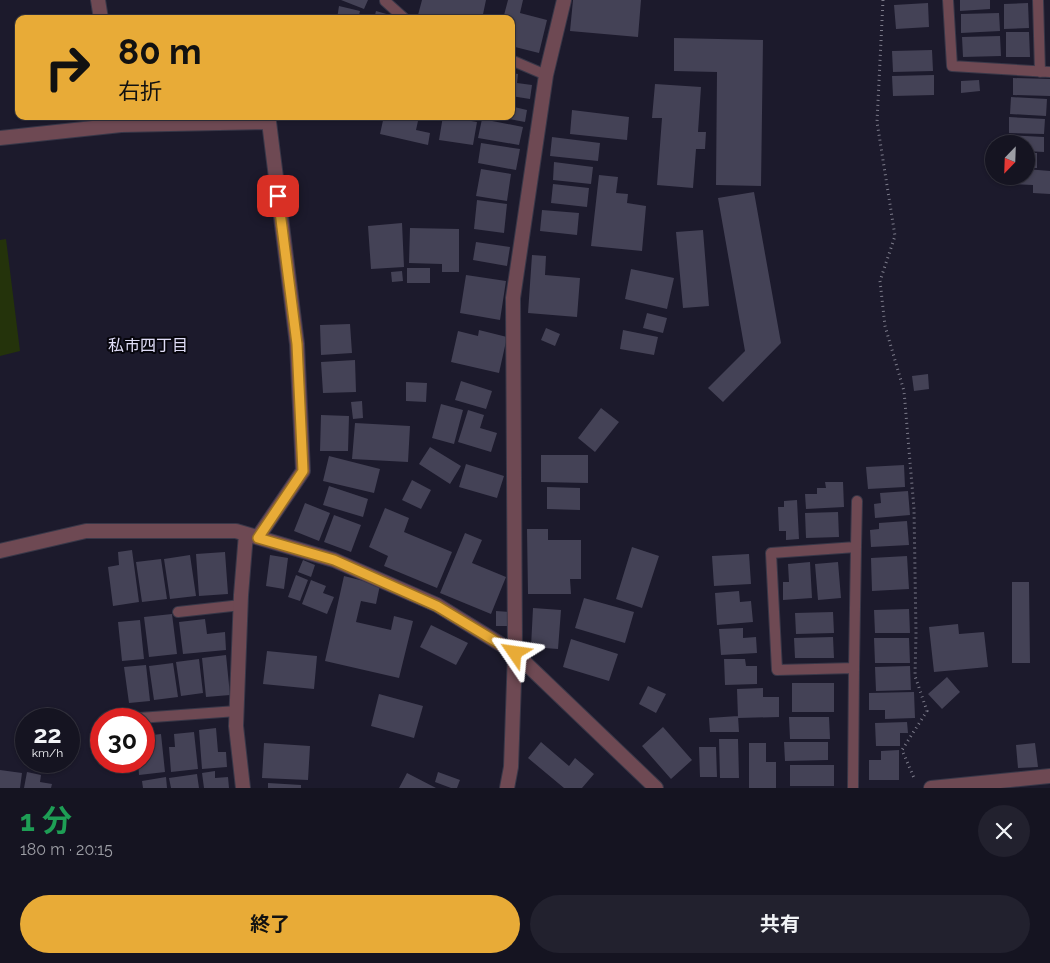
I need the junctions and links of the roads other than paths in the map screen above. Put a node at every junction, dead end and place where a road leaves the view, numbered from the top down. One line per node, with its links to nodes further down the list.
1 (98, 0): 6 (street)
2 (564, 0): 10 (street)
3 (948, 0): 9 (lane)
4 (1038, 0): 9 (lane)
5 (385, 1): 7 (lane)
6 (100, 15)
7 (401, 15)
8 (515, 62): 10 (lane)
9 (1045, 72)
10 (546, 75): 19 (street)
11 (115, 121): 12 (street); 14 (street)
12 (0, 138)
13 (857, 501): 15 (lane)
14 (252, 536): 16 (street); 17 (street); 19 (street)
15 (856, 546): 20 (lane); 20 (lane)
16 (0, 551)
17 (241, 605): 18 (lane); 21 (street)
18 (178, 612)
19 (515, 653): 26 (street); 27 (street)
20 (854, 668): 28 (lane)
21 (237, 711): 22 (lane); 25 (street)
22 (155, 717)
23 (1050, 776): 24 (street)
24 (1018, 784): 29 (street)
25 (243, 788)
26 (507, 788)
27 (656, 788)
28 (853, 788)
29 (931, 788)

